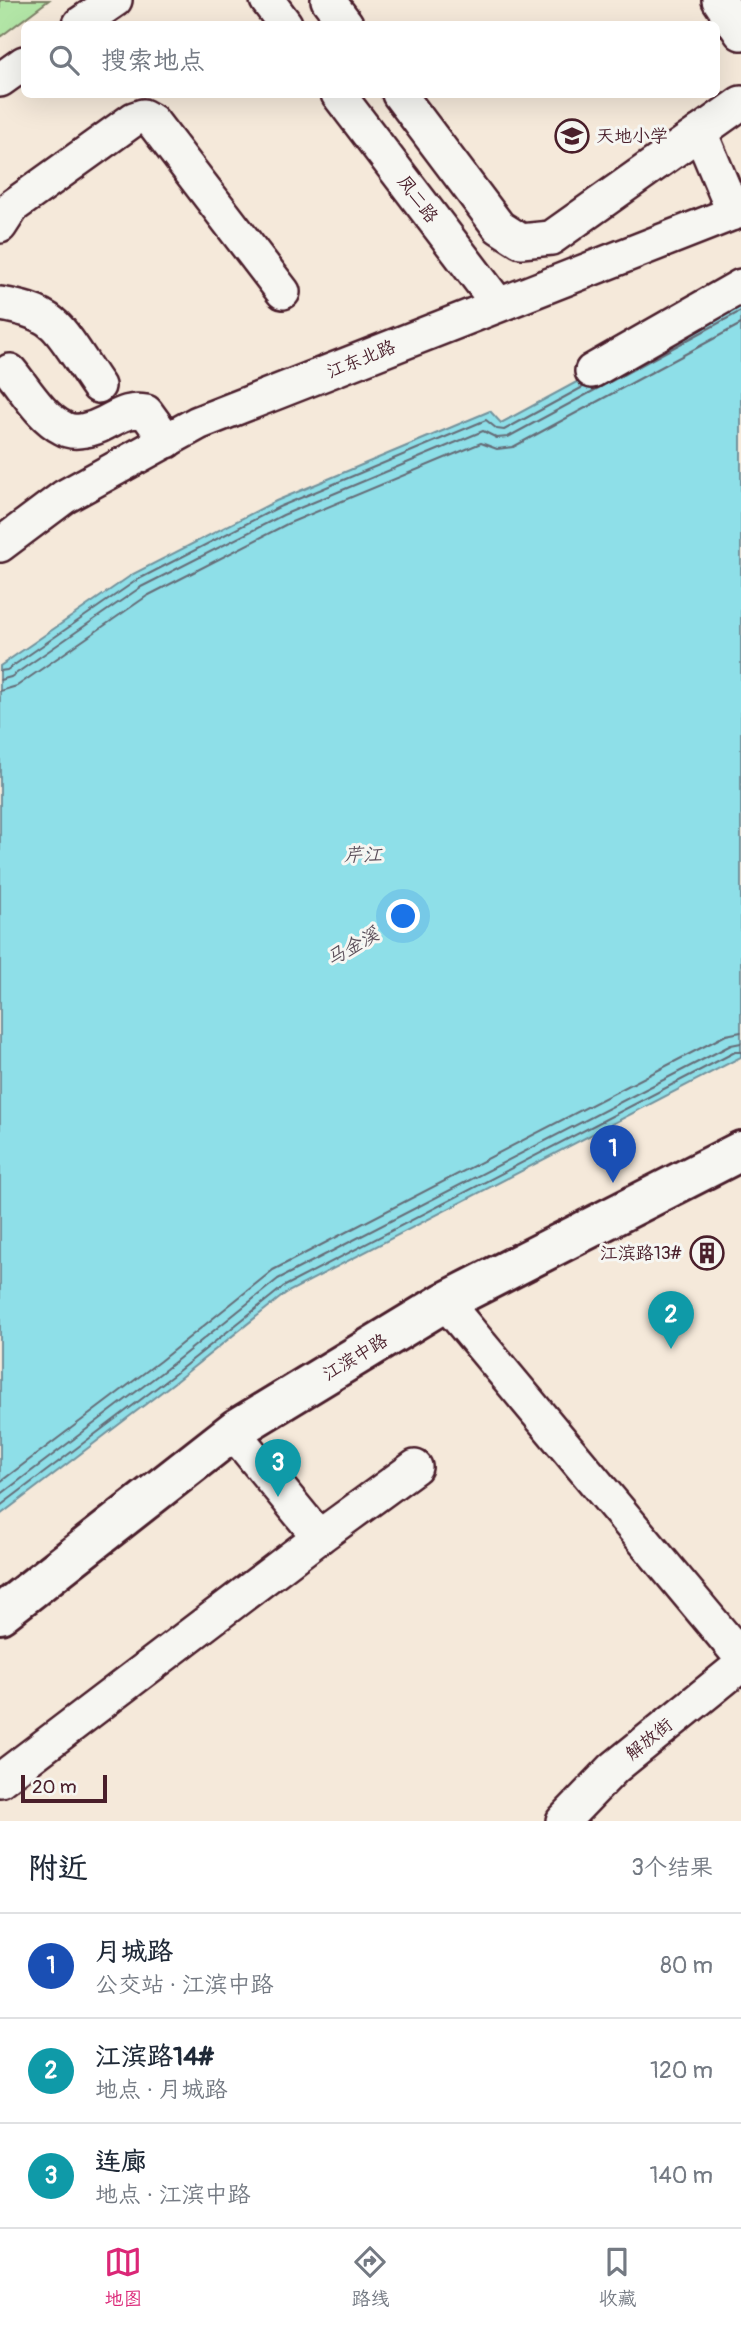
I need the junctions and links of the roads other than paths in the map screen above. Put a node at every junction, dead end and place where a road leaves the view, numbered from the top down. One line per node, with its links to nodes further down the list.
1 (115, 0): 5 (street)
2 (267, 0): 6 (street)
3 (328, 0): 7 (street)
4 (719, 0): 8 (street)
5 (84, 21)
6 (283, 21)
7 (344, 21)
8 (741, 33)
9 (21, 65): 10 (street)
10 (0, 80)
11 (341, 98): 20 (street, 凤二路)
12 (402, 98): 14 (street)
13 (741, 103): 14 (street)
14 (700, 132): 15 (street)
15 (737, 212): 20 (street, 江东北路)
16 (0, 226): 18 (street)
17 (741, 286): 21 (street)
18 (283, 292)
19 (0, 304): 23 (street)
20 (498, 304): 24 (street, 江东北路)
21 (592, 370)
22 (10, 371): 24 (street)
23 (98, 386)
24 (167, 441): 25 (street, 江东北路)
25 (0, 545)
26 (741, 1151): 27 (main road, 江滨中路)
27 (445, 1302): 28 (main road, 江滨中路); 32 (street)
28 (233, 1432): 30 (street); 31 (main road, 江滨中路)
29 (415, 1467): 30 (street)
30 (319, 1537): 34 (street)
31 (0, 1614)
32 (741, 1657)
33 (741, 1665): 35 (street, 解放街)
34 (0, 1780)
35 (567, 1820)

